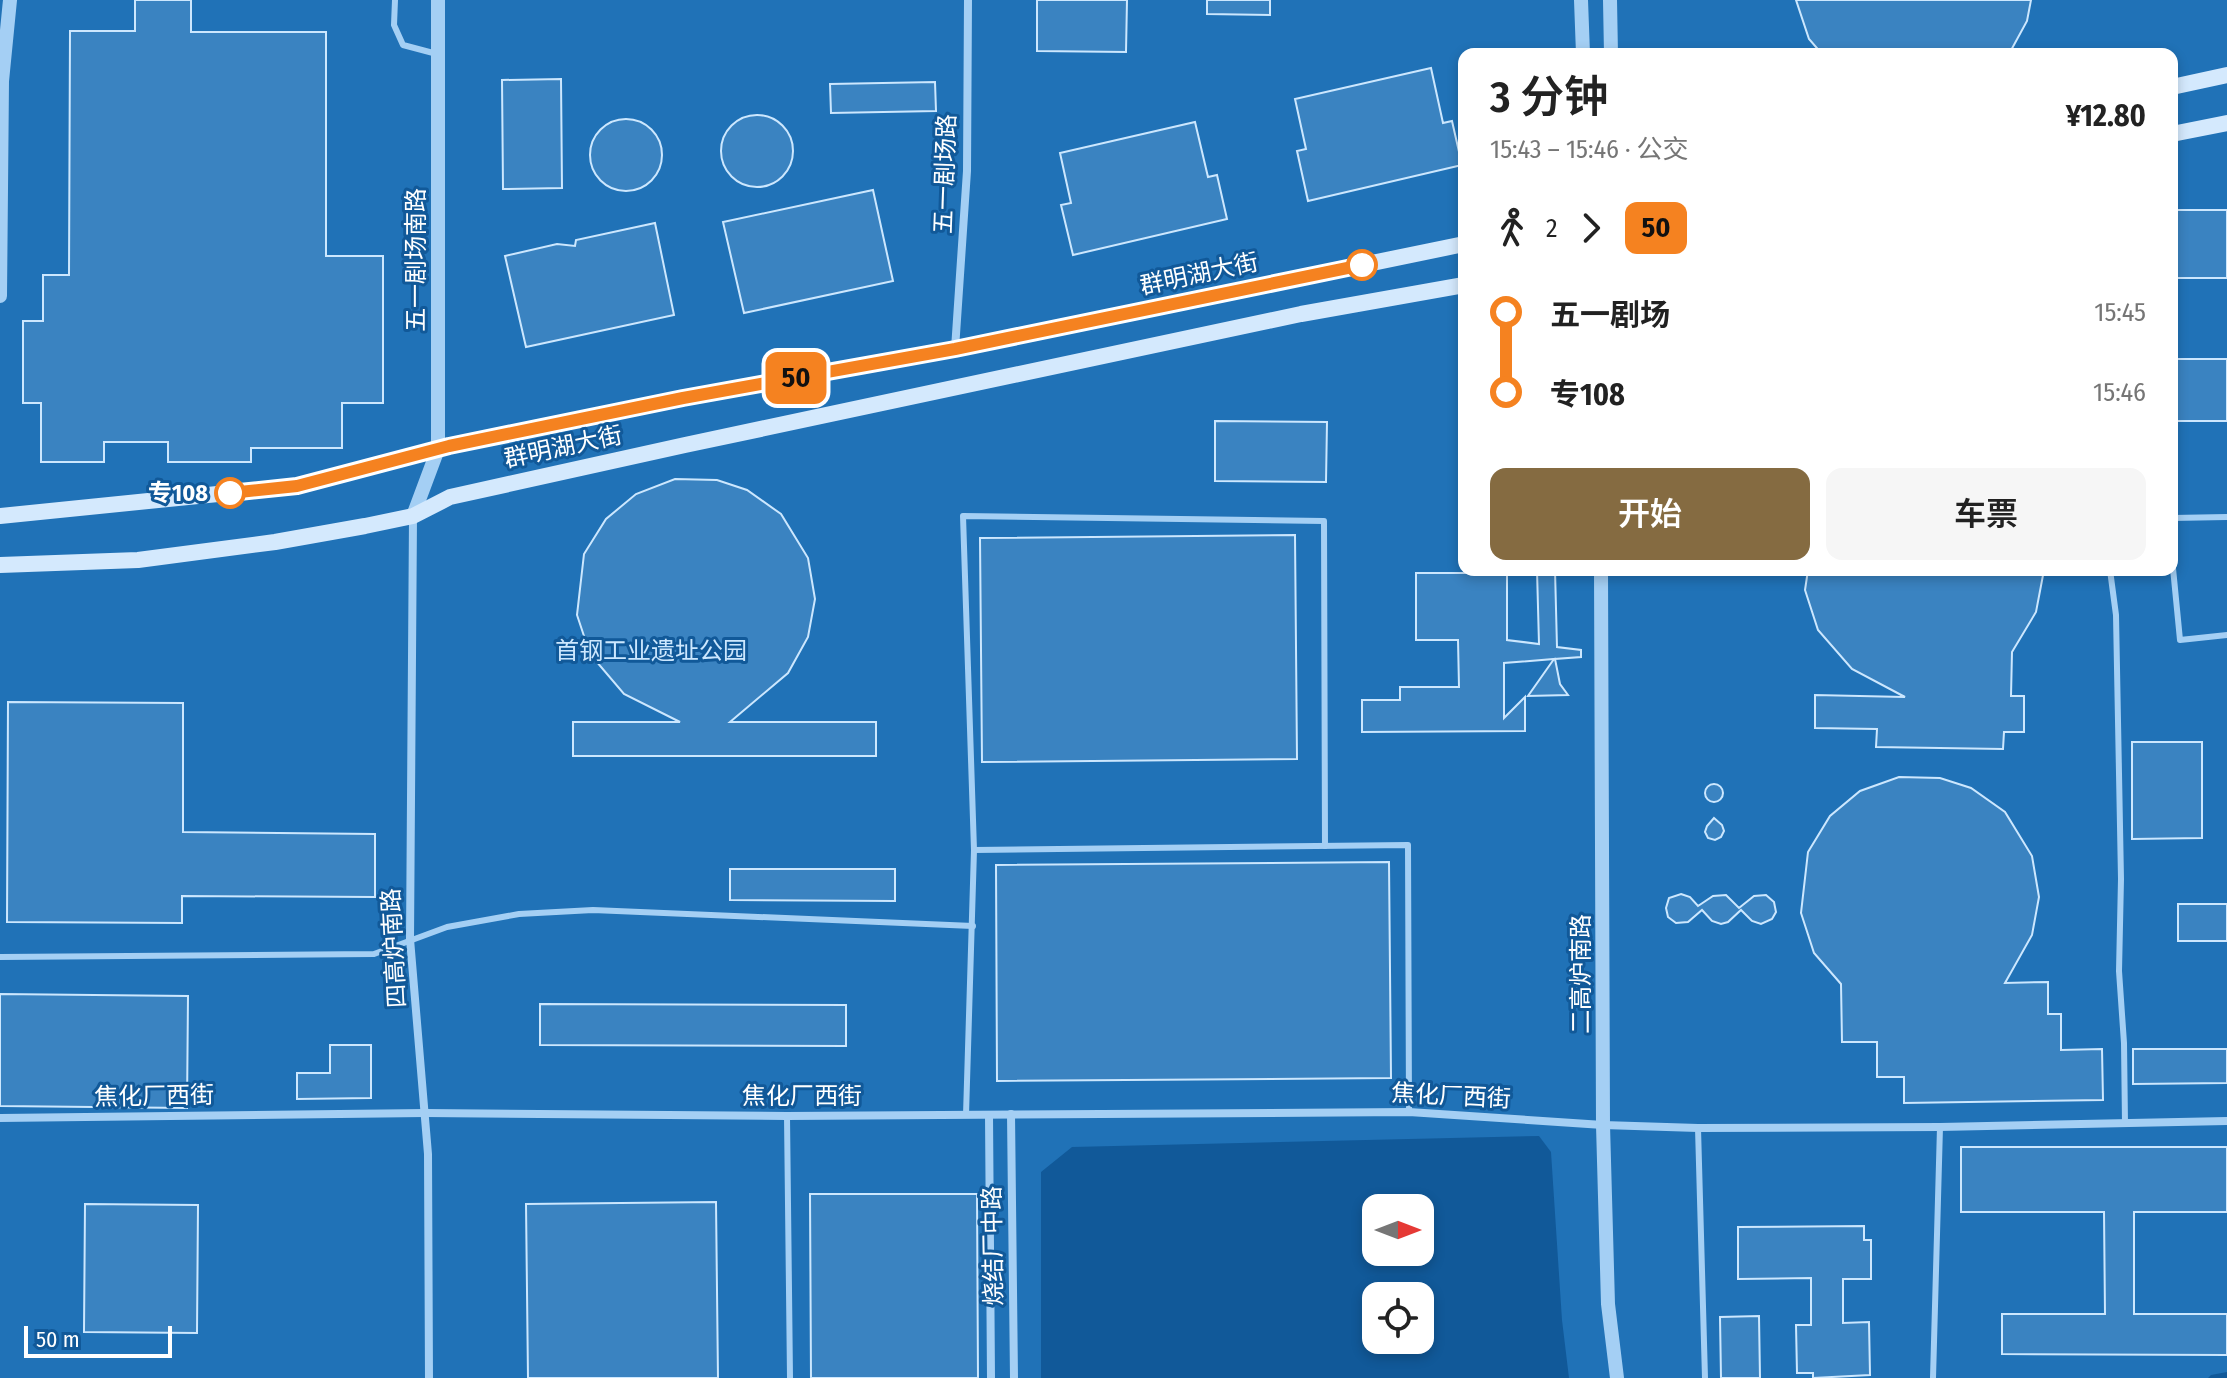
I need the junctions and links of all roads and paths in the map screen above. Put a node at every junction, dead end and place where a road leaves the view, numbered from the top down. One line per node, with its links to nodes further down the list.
1 (10, 0): 16 (street)
2 (395, 0): 9 (lane)
3 (438, 0): 9 (street, 五一剧场南路)
4 (968, 0): 17 (street, 五一剧场路)
5 (1581, 0): 7 (street)
6 (1610, 0): 8 (street)
7 (1583, 48)
8 (1611, 48)
9 (437, 54): 18 (street, 五一剧场南路)
10 (2227, 75): 11 (main road)
11 (2178, 86)
12 (2227, 123): 13 (main road)
13 (2178, 133)
14 (1458, 245): 17 (main road, 群明湖大街)
15 (1458, 286): 20 (main road, 群明湖大街)
16 (0, 296)
17 (955, 349): 18 (main road, 群明湖大街)
18 (438, 449): 19 (main road, 群明湖大街); 20 (street, 五一剧场南路)
19 (0, 516)
20 (413, 516): 23 (main road, 群明湖大街); 31 (street, 四高炉南路)
21 (2227, 517): 22 (lane)
22 (2178, 518)
23 (0, 565)
24 (1601, 576): 42 (street, 二高炉南路)
25 (2111, 576): 41 (lane)
26 (2174, 576): 27 (lane)
27 (2227, 635)
28 (1325, 846): 29 (lane); 29 (lane); 33 (lane)
29 (974, 850): 30 (lane)
30 (973, 926): 31 (lane); 36 (lane)
31 (410, 939): 32 (lane); 34 (street, 四高炉南路)
32 (0, 957)
33 (1409, 1112): 35 (street, 焦化厂西街); 42 (street, 焦化厂西街)
34 (425, 1113): 38 (street, 焦化厂西街); 39 (street, 焦化厂西街); 45 (street, 四高炉南路)
35 (1011, 1114): 37 (street, 焦化厂西街); 48 (street, 烧结厂中路)
36 (966, 1115): 37 (street, 焦化厂西街); 38 (street, 焦化厂西街)
37 (989, 1115): 47 (street, 烧结厂中路)
38 (787, 1116): 46 (lane)
39 (0, 1118)
40 (2227, 1121): 41 (street, 焦化厂西街)
41 (2125, 1124): 43 (street, 焦化厂西街)
42 (1603, 1125): 44 (street, 焦化厂西街); 49 (street, 二高炉南路)
43 (1940, 1127): 44 (street, 焦化厂西街); 51 (lane)
44 (1698, 1128): 50 (lane)
45 (429, 1378)
46 (790, 1378)
47 (991, 1378)
48 (1014, 1378)
49 (1617, 1378)
50 (1705, 1378)
51 (1933, 1378)

